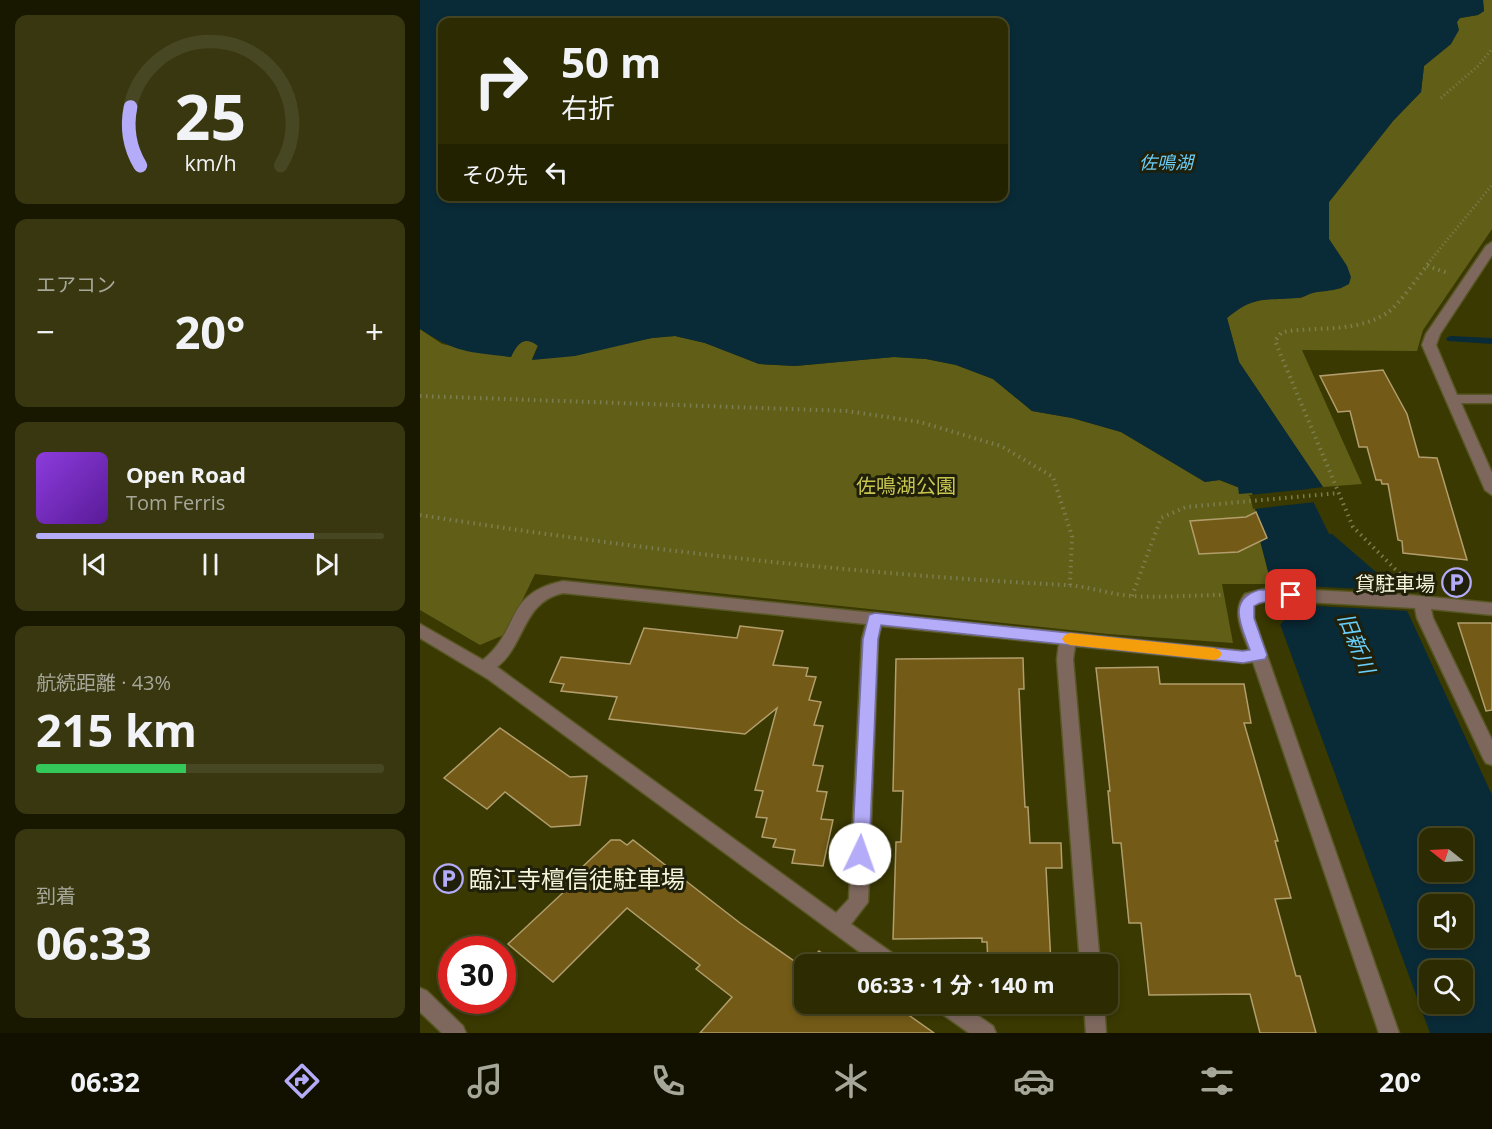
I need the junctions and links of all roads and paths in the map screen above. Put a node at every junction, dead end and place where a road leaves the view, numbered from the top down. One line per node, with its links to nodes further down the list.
1 (1492, 49): 2 (path)
2 (1441, 98)
3 (1492, 185): 9 (path)
4 (1492, 246): 6 (street)
5 (420, 396): 11 (path)
6 (1451, 399): 7 (street); 8 (street)
7 (1492, 399)
8 (1492, 490)
9 (1339, 493): 12 (path); 14 (path)
10 (420, 515): 11 (path)
11 (1070, 585): 12 (path)
12 (1132, 596): 13 (path)
13 (1249, 601): 14 (street); 19 (street)
14 (1415, 602): 15 (street); 21 (street)
15 (1492, 609)
16 (875, 619): 18 (street); 20 (street); 22 (street)
17 (420, 630): 20 (street)
18 (1068, 639): 19 (street); 24 (street)
19 (1259, 655): 31 (street)
20 (485, 668): 22 (street)
21 (1492, 758)
22 (838, 925): 23 (street)
23 (877, 954)
24 (1089, 954)
25 (420, 998): 28 (street)
26 (959, 1014): 29 (street)
27 (1095, 1014): 30 (street)
28 (456, 1033)
29 (986, 1033)
30 (1096, 1033)
31 (1389, 1033)

